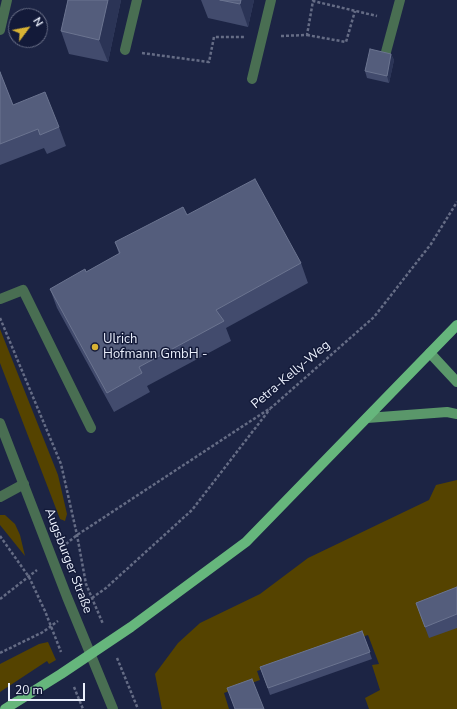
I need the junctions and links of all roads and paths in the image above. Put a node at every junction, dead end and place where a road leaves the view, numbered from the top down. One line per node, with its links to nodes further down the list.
1 (7, 0): 6 (street)
2 (137, 0): 8 (street)
3 (270, 0): 10 (street)
4 (400, 0): 9 (street)
5 (355, 11): 7 (path)
6 (0, 30)
7 (307, 35)
8 (125, 50)
9 (386, 52)
10 (252, 79)
11 (457, 202): 17 (path, Petra-Kelly-Weg)
12 (0, 299): 21 (street)
13 (0, 318): 24 (path)
14 (457, 324): 15 (main road)
15 (430, 353): 16 (main road); 19 (main road)
16 (457, 382)
17 (272, 407): 24 (path, Petra-Kelly-Weg); 28 (path)
18 (457, 414): 19 (main road)
19 (367, 418): 34 (main road)
20 (0, 423): 22 (street, Augsburger Straße)
21 (91, 428)
22 (24, 484): 23 (street); 35 (street, Augsburger Straße)
23 (0, 497)
24 (77, 535): 27 (path)
25 (0, 536): 26 (path)
26 (29, 577): 29 (path); 30 (path)
27 (86, 584)
28 (106, 588)
29 (0, 599)
30 (45, 611)
31 (43, 632): 32 (path)
32 (0, 653)
33 (131, 693): 36 (path)
34 (5, 709)
35 (113, 709)
36 (138, 709)

